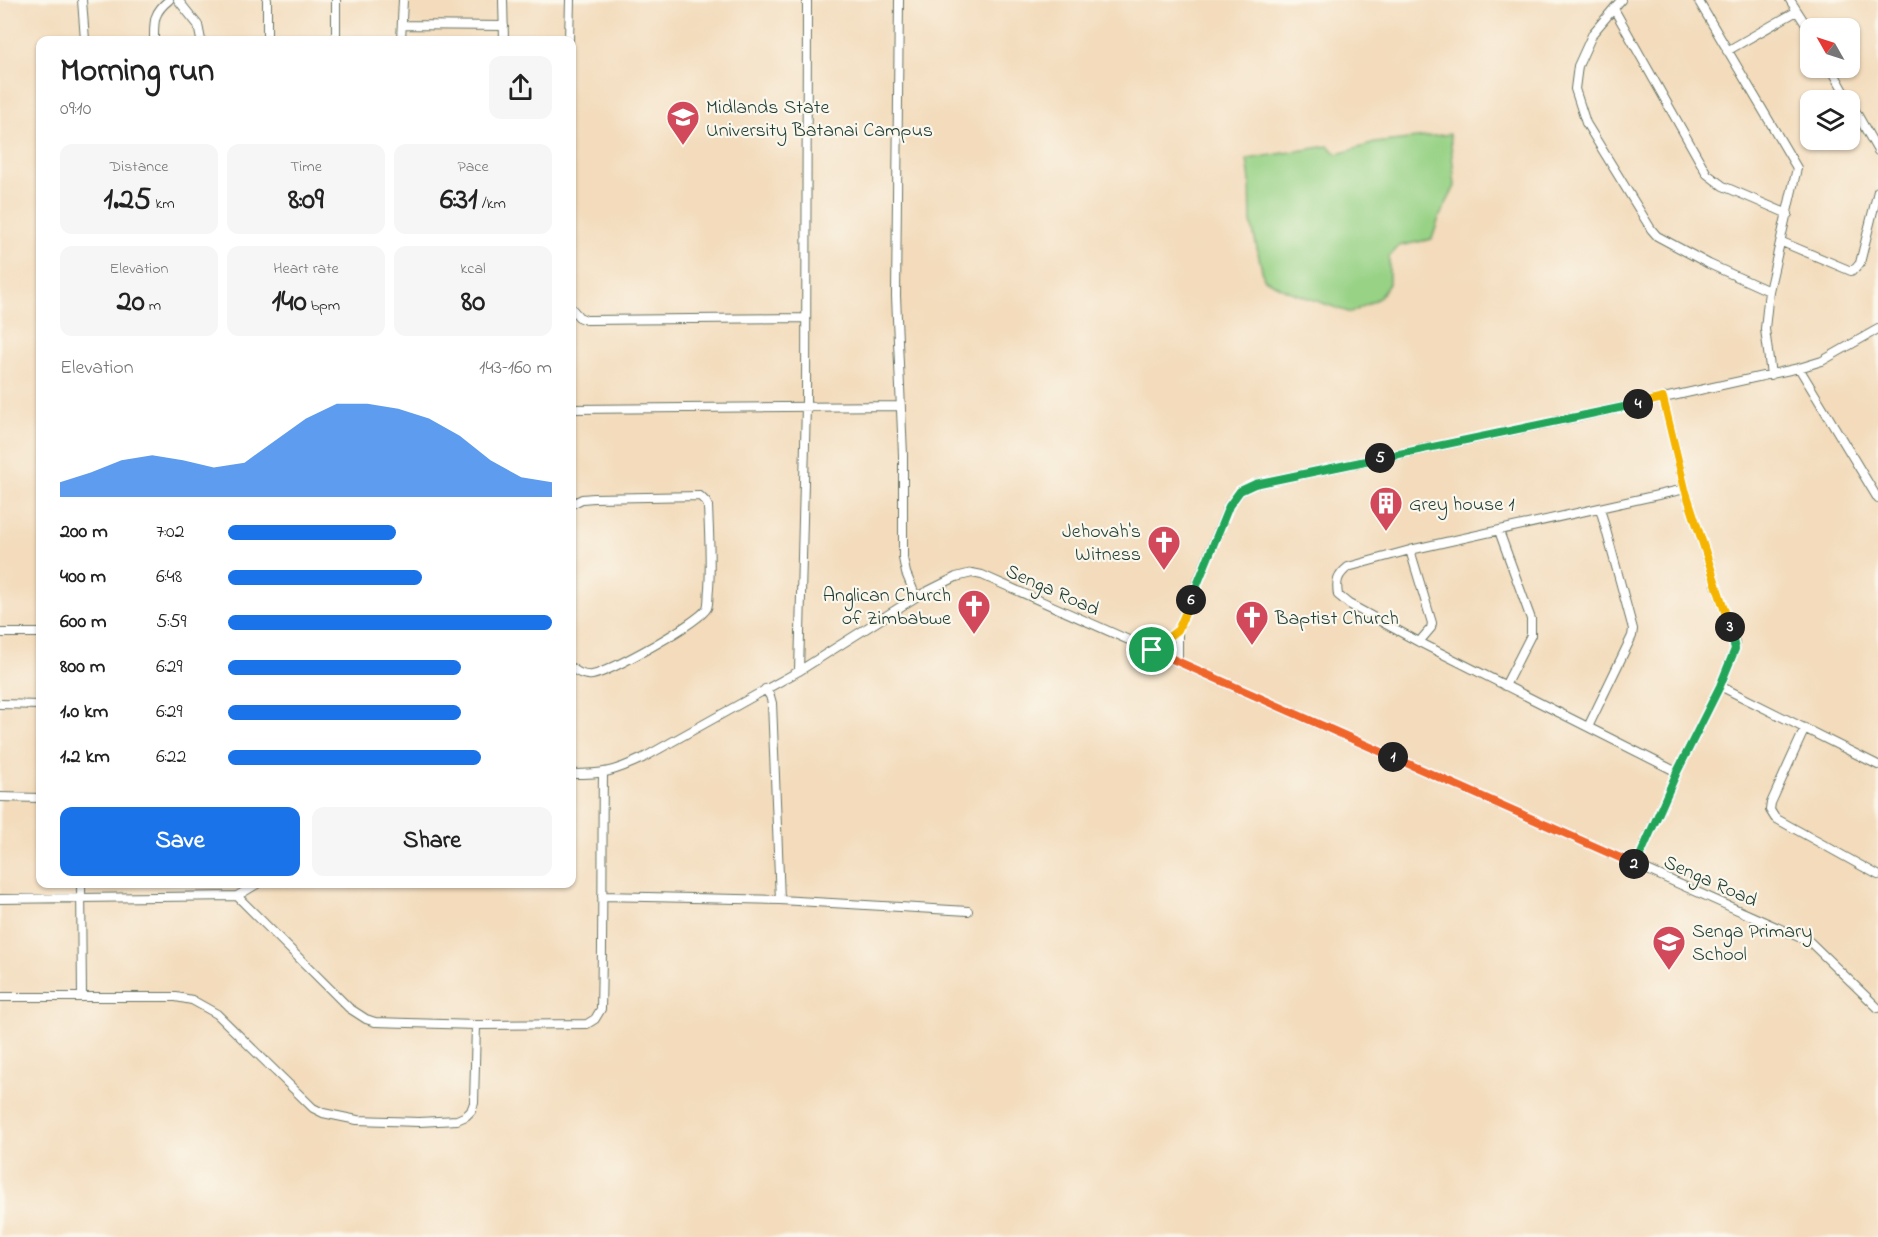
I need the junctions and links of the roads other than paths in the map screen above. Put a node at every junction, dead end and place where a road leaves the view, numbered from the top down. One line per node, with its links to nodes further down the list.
1 (82, 0): 19 (street)
2 (168, 0): 20 (street)
3 (178, 0): 21 (street)
4 (267, 0): 22 (street)
5 (336, 0): 23 (street)
6 (403, 0): 17 (street)
7 (503, 0): 18 (street)
8 (570, 0): 26 (street)
9 (807, 0): 35 (street)
10 (899, 0): 41 (street)
11 (1621, 0): 14 (street)
12 (1698, 0): 27 (street)
13 (1790, 0): 15 (street)
14 (1614, 9): 31 (street); 33 (street)
15 (1797, 11): 16 (street); 27 (street)
16 (1801, 18)
17 (403, 25): 18 (street); 24 (street)
18 (504, 27): 25 (street)
19 (85, 36)
20 (154, 36)
21 (200, 36)
22 (267, 36)
23 (336, 36)
24 (402, 36)
25 (504, 36)
26 (569, 36)
27 (1727, 51): 31 (street)
28 (1837, 78): 29 (street)
29 (1878, 151)
30 (1878, 191): 32 (street)
31 (1788, 214): 32 (street)
32 (1782, 242): 33 (street)
33 (1770, 291): 38 (street)
34 (576, 314): 35 (street)
35 (806, 318): 40 (street)
36 (1878, 330): 37 (street)
37 (1799, 368): 38 (street); 44 (street)
38 (1771, 375): 39 (street)
39 (1663, 398): 43 (street); 50 (street)
40 (806, 406): 41 (street); 42 (street); 57 (street)
41 (900, 406): 49 (street)
42 (576, 410)
43 (1685, 489): 46 (street); 59 (street)
44 (1878, 500)
45 (576, 502): 56 (street)
46 (1600, 508): 47 (street); 63 (street)
47 (1499, 531): 48 (street); 58 (street)
48 (1410, 550): 53 (street); 53 (street)
49 (916, 597): 54 (street, Senga Road); 57 (street, Senga Road)
50 (1178, 630): 54 (street); 55 (street)
51 (0, 633): 52 (street)
52 (36, 633)
53 (1419, 642): 58 (street)
54 (1152, 650): 55 (street, Senga Road)
55 (1178, 661): 71 (street, Senga Road)
56 (576, 671)
57 (799, 671): 60 (street, Senga Road)
58 (1505, 686): 63 (street)
59 (1720, 686): 64 (street); 66 (street)
60 (765, 689): 68 (street, Senga Road); 79 (street)
61 (0, 704): 62 (street)
62 (36, 705)
63 (1588, 728): 66 (street)
64 (1805, 728): 65 (street); 72 (street)
65 (1878, 765)
66 (1677, 772): 71 (street)
67 (576, 774): 68 (street, Senga Road)
68 (603, 774): 76 (street)
69 (0, 797): 70 (street)
70 (36, 798)
71 (1636, 865): 83 (street, Senga Road)
72 (1878, 875)
73 (81, 888): 77 (street)
74 (250, 888): 75 (street)
75 (237, 896): 77 (street); 84 (street)
76 (602, 896): 79 (street); 84 (street)
77 (81, 898): 78 (street); 82 (street)
78 (0, 899)
79 (780, 900): 80 (street)
80 (968, 911)
81 (0, 997): 82 (street)
82 (82, 997): 84 (street)
83 (1878, 1008)
84 (476, 1025)

